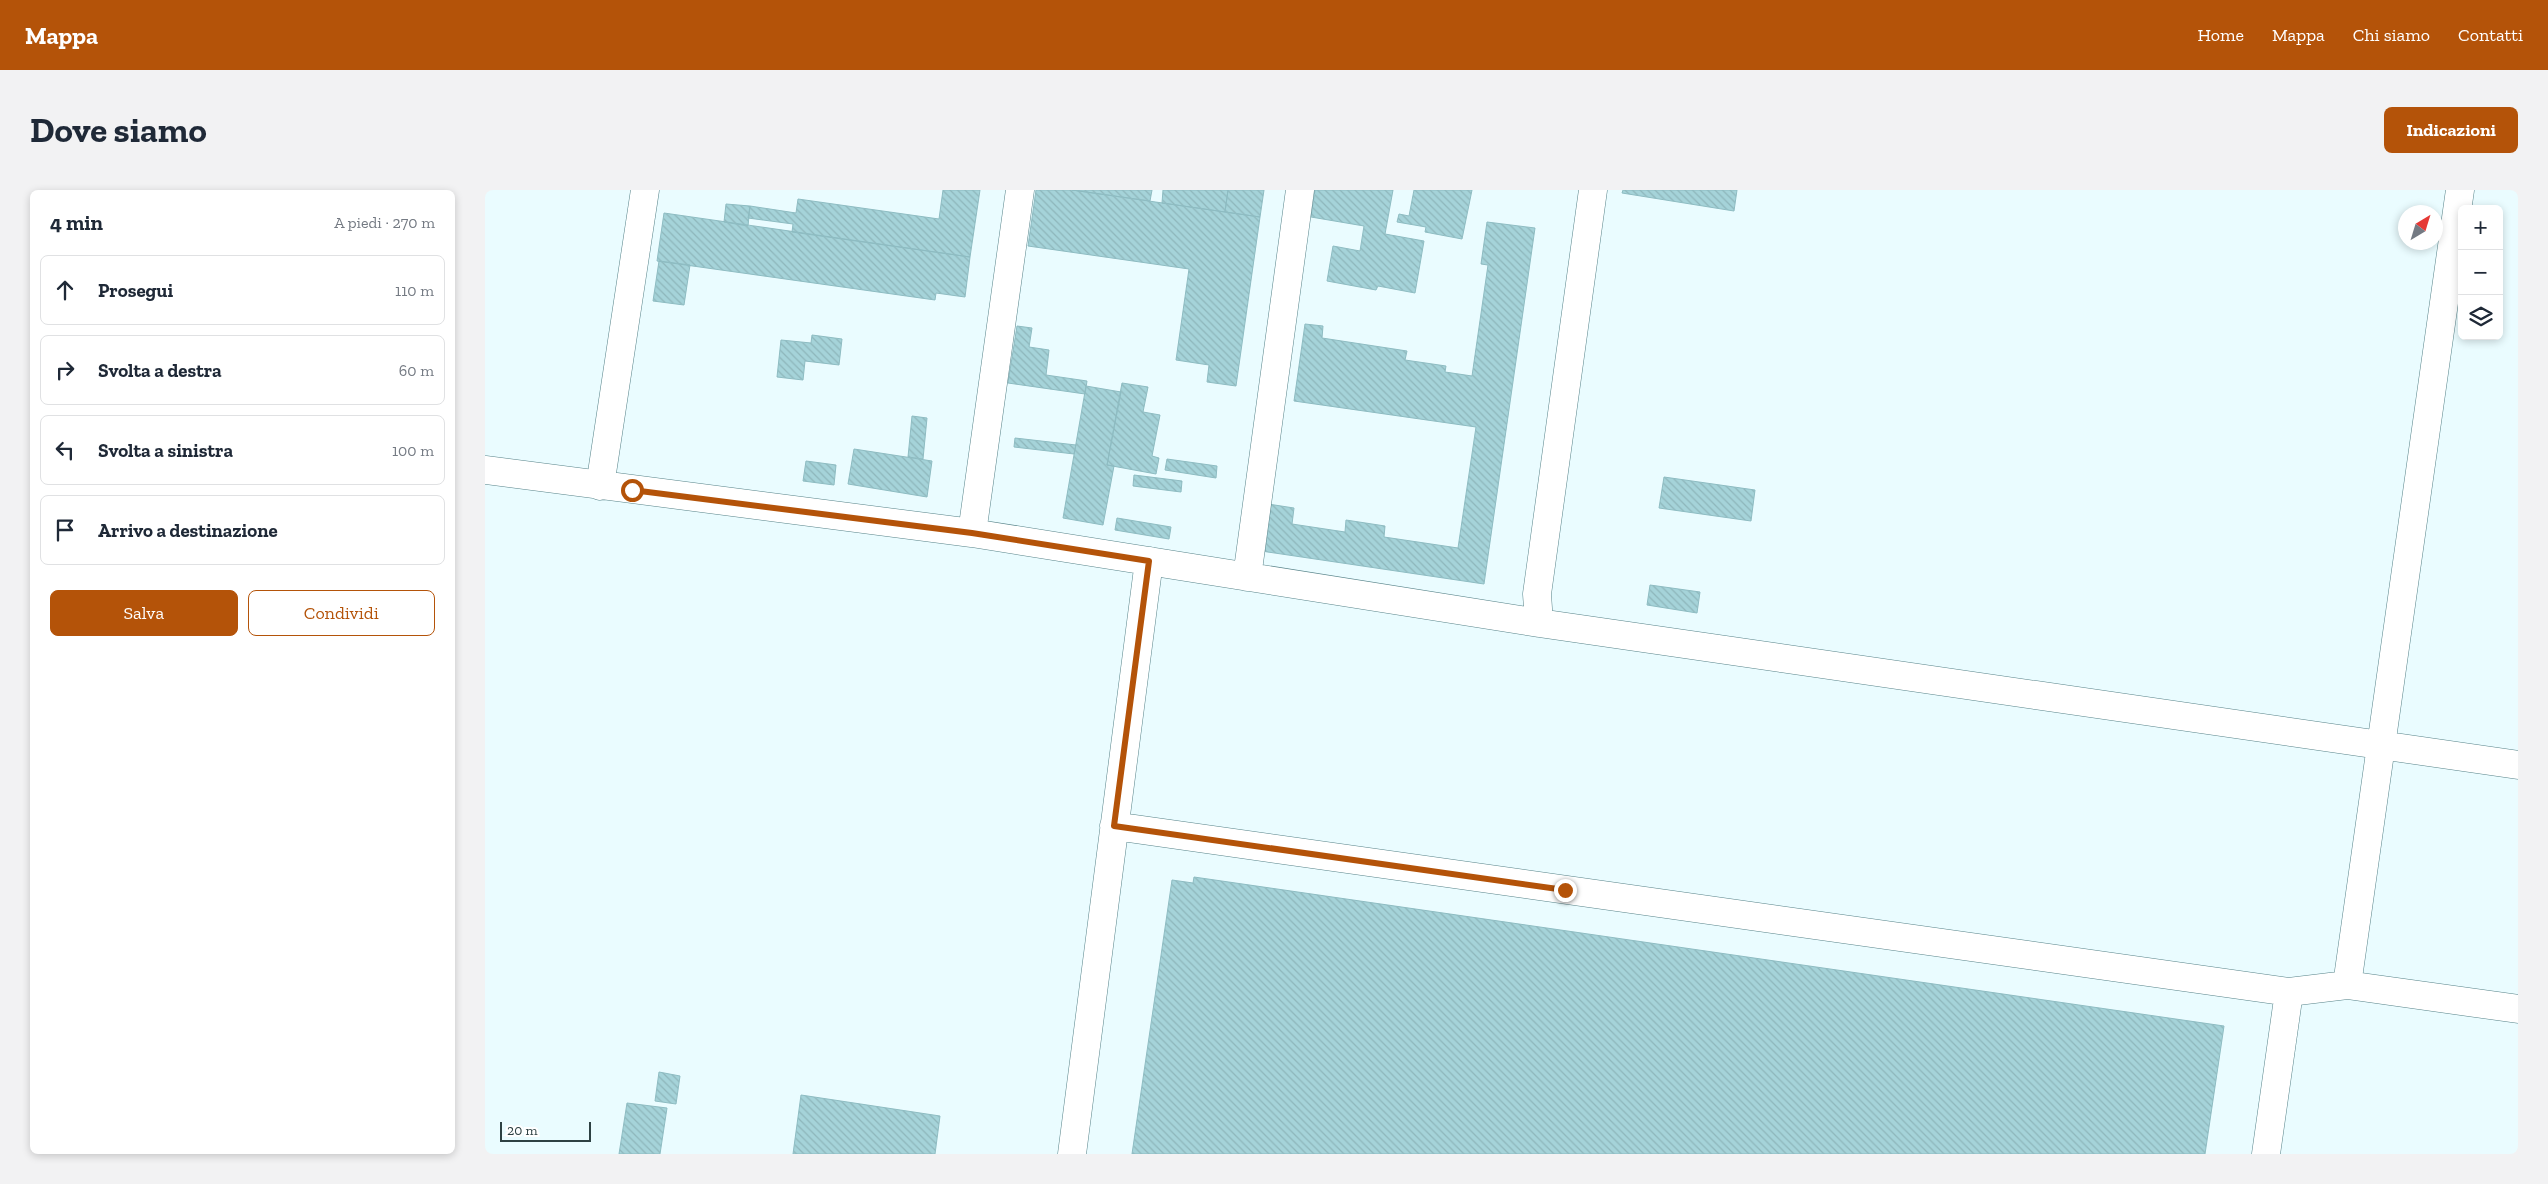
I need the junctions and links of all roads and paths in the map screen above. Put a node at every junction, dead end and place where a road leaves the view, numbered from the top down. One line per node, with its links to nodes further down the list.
1 (645, 190): 7 (street)
2 (1020, 190): 8 (street)
3 (1301, 190): 10 (street)
4 (1593, 190): 11 (street)
5 (2460, 190): 12 (street)
6 (485, 470): 7 (street)
7 (600, 486): 8 (street)
8 (972, 533): 9 (street)
9 (1149, 561): 10 (street); 14 (street)
10 (1247, 577): 11 (street)
11 (1539, 623): 12 (street)
12 (2380, 744): 13 (street); 15 (street)
13 (2518, 765)
14 (1114, 826): 16 (street); 18 (street)
15 (2347, 985): 16 (street); 17 (street)
16 (2289, 992): 19 (street)
17 (2518, 1009)
18 (1072, 1154)
19 (2266, 1154)

